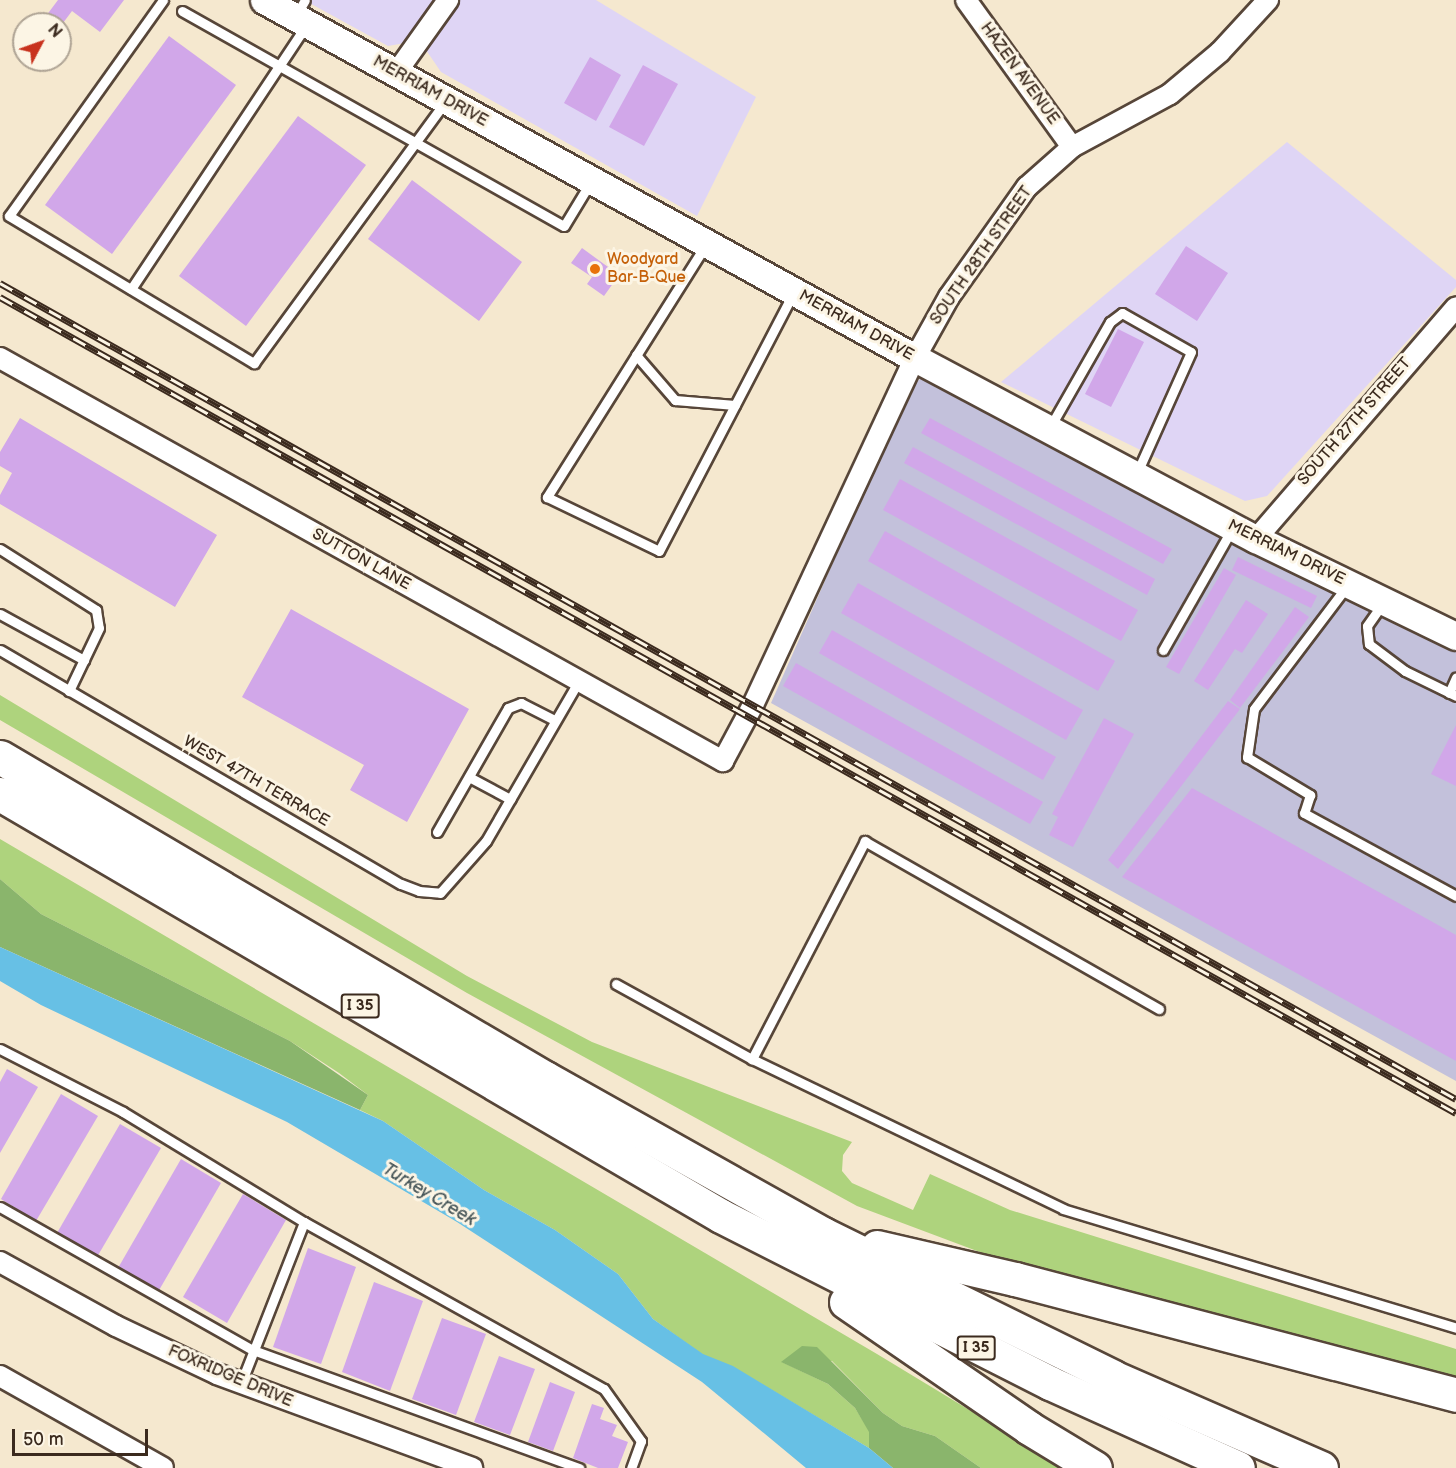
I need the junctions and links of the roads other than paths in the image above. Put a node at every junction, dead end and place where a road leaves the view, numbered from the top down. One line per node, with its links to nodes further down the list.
1 (163, 0): 15 (lane)
2 (264, 0): 7 (main road, MERRIAM DRIVE)
3 (966, 0): 12 (street, HAZEN AVENUE)
4 (1268, 0): 12 (street, SOUTH 28TH STREET)
5 (445, 1): 9 (street)
6 (182, 11): 8 (lane)
7 (302, 14): 8 (lane); 9 (main road, MERRIAM DRIVE)
8 (280, 66): 11 (lane); 15 (lane)
9 (396, 73): 10 (main road, MERRIAM DRIVE)
10 (445, 101): 11 (lane); 13 (main road, MERRIAM DRIVE)
11 (416, 141): 13 (lane); 15 (lane)
12 (1072, 147): 20 (street, SOUTH 28TH STREET)
13 (591, 181): 14 (main road, MERRIAM DRIVE)
14 (706, 244): 16 (main road, MERRIAM DRIVE); 18 (lane)
15 (131, 289)
16 (794, 292): 20 (main road, MERRIAM DRIVE); 21 (lane)
17 (1456, 307): 24 (street, SOUTH 27TH STREET)
18 (636, 355): 21 (lane); 21 (lane)
19 (0, 358): 34 (street, SUTTON LANE)
20 (915, 358): 22 (main road, MERRIAM DRIVE); 39 (street, SOUTH 28TH STREET)
21 (735, 405)
22 (1049, 429): 23 (main road, MERRIAM DRIVE); 23 (lane)
23 (1136, 476): 24 (main road, MERRIAM DRIVE)
24 (1244, 533): 26 (main road, MERRIAM DRIVE); 31 (lane)
25 (0, 549): 32 (lane)
26 (1349, 584): 27 (main road, MERRIAM DRIVE); 44 (lane)
27 (1384, 601): 29 (main road, MERRIAM DRIVE); 36 (lane)
28 (0, 614): 32 (lane)
29 (1456, 636)
30 (0, 650): 35 (lane, WEST 47TH TERRACE)
31 (1163, 650)
32 (84, 660): 35 (lane)
33 (1456, 678): 36 (lane)
34 (578, 682): 37 (lane); 39 (street, SUTTON LANE)
35 (69, 691): 42 (lane, WEST 47TH TERRACE)
36 (1452, 695)
37 (554, 720): 40 (lane); 42 (lane)
38 (0, 757): 52 (highway, I 35)
39 (723, 761)
40 (469, 777): 42 (lane); 43 (lane)
41 (0, 794): 50 (highway, I 35)
42 (510, 799)
43 (437, 832)
44 (1456, 896)
45 (616, 984): 48 (lane)
46 (1159, 1009): 48 (lane)
47 (0, 1050): 51 (lane)
48 (752, 1059): 54 (lane)
49 (0, 1207): 55 (lane)
50 (721, 1216): 63 (highway); 64 (highway, I 35)
51 (304, 1222): 55 (lane); 62 (lane)
52 (823, 1234): 58 (highway); 65 (highway, I 35)
53 (0, 1262): 57 (street, FOXRIDGE DRIVE)
54 (1456, 1328)
55 (253, 1350): 57 (lane); 61 (lane)
56 (0, 1376): 59 (street)
57 (241, 1383): 60 (street, FOXRIDGE DRIVE)
58 (1456, 1395)
59 (163, 1468)
60 (472, 1468)
61 (579, 1468)
62 (631, 1468)
63 (1095, 1468)
64 (1238, 1468)
65 (1321, 1468)

